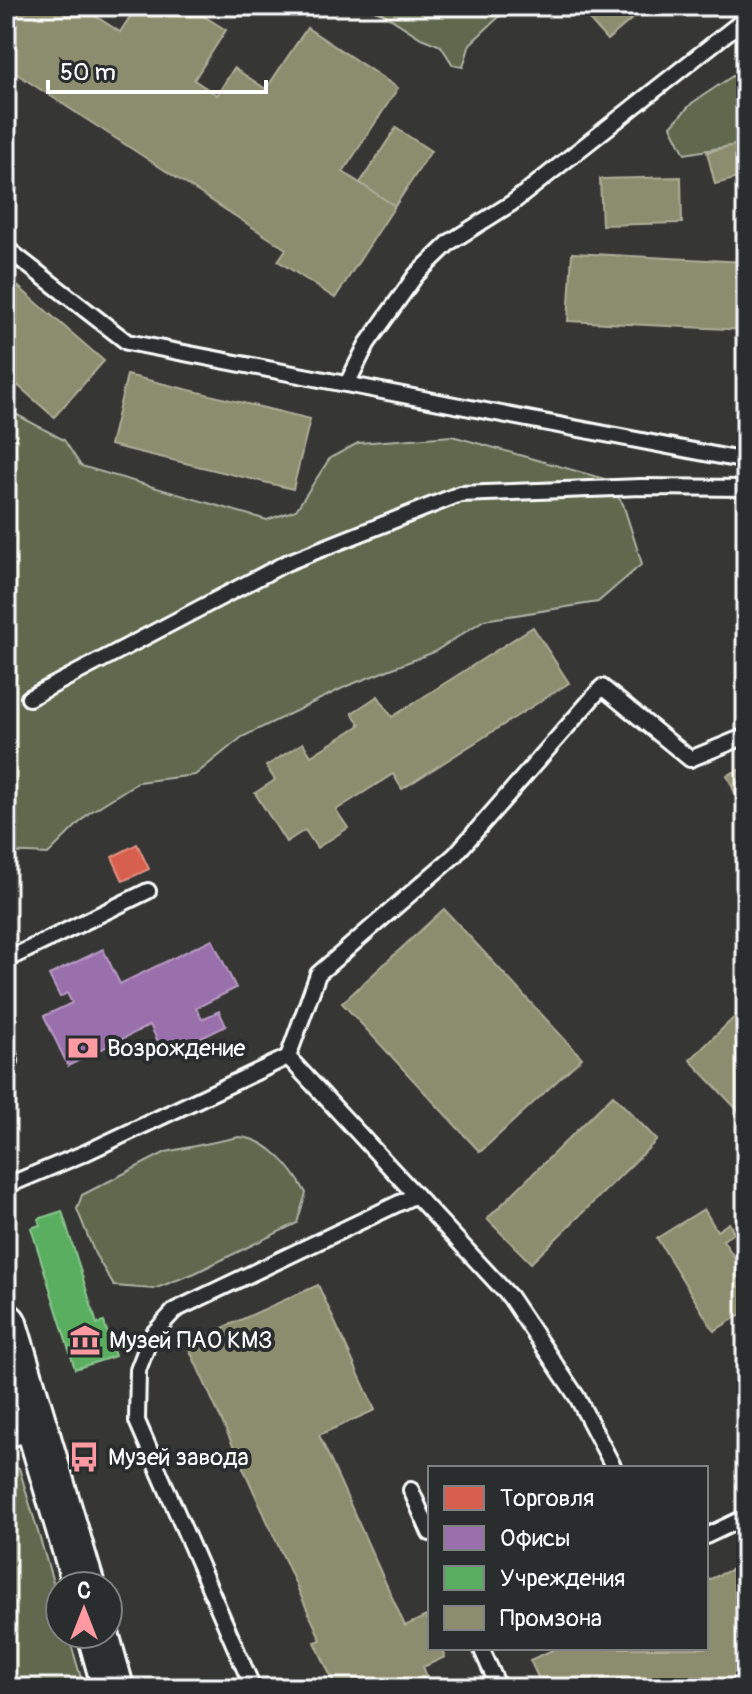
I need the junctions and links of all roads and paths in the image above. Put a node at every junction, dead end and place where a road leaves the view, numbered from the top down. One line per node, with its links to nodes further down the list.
1 (746, 18): 3 (lane)
2 (6, 248): 3 (lane)
3 (348, 382): 4 (lane)
4 (746, 461)
5 (746, 488): 6 (lane)
6 (29, 698)
7 (746, 736): 10 (lane)
8 (148, 891): 9 (lane)
9 (6, 960)
10 (288, 1057): 11 (lane); 12 (lane)
11 (6, 1186)
12 (416, 1195): 15 (lane); 24 (lane)
13 (6, 1324): 14 (main road)
14 (22, 1435): 20 (main road)
15 (613, 1466)
16 (411, 1490): 18 (lane)
17 (746, 1517): 19 (lane)
18 (428, 1528)
19 (708, 1535)
20 (77, 1570)
21 (102, 1650): 23 (main road)
22 (482, 1650): 25 (lane)
23 (113, 1688)
24 (253, 1688)
25 (499, 1688)

